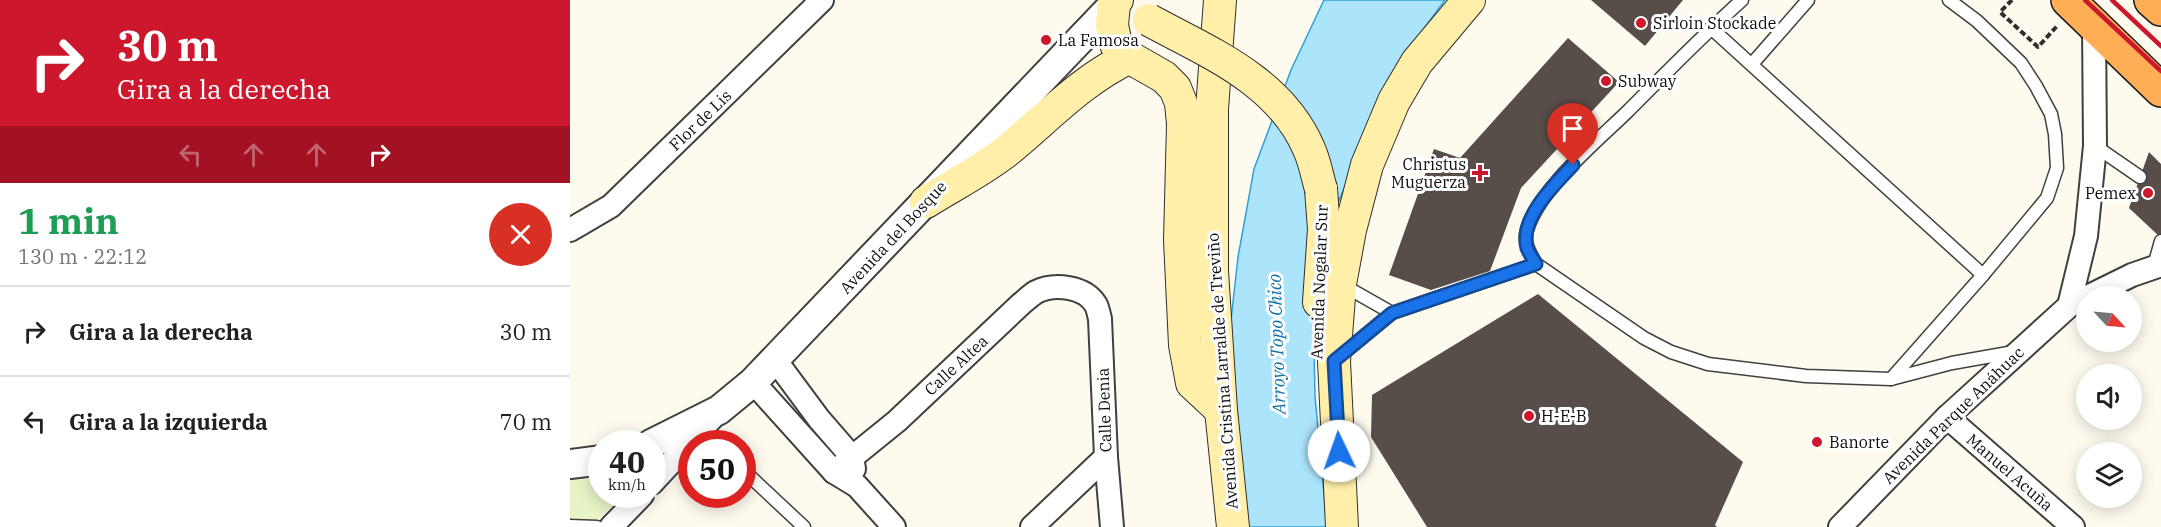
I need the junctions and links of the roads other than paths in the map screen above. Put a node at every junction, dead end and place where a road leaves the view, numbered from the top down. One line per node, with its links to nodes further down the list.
1 (822, 0): 19 (street, Flor de Lis)
2 (1220, 0): 33 (main road, Avenida Cristina Larralde de Treviño)
3 (1469, 0): 24 (main road)
4 (1742, 0): 12 (lane)
5 (1808, 0): 14 (lane)
6 (1949, 0): 23 (lane)
7 (2068, 0): 11 (highway)
8 (2151, 0): 10 (highway)
9 (1113, 1): 13 (main road); 18 (street, Avenida del Bosque); 54 (main road, Avenida Nogalar Sur, bridge)
10 (2161, 9)
11 (2094, 24): 15 (highway); 16 (street)
12 (1712, 28): 14 (lane); 21 (lane)
13 (1130, 57): 18 (main road); 33 (main road)
14 (1752, 64): 23 (lane)
15 (2161, 90)
16 (2095, 146): 17 (lane); 26 (street)
17 (2140, 177)
18 (926, 202): 29 (street, Avenida del Bosque)
19 (570, 230)
20 (2161, 241): 22 (lane)
21 (1536, 264): 27 (lane); 31 (lane)
22 (2157, 266): 26 (street, Avenida Parque Anáhuac)
23 (1983, 275): 31 (lane)
24 (1340, 284): 27 (lane); 30 (main road)
25 (1087, 296): 37 (street, Calle Altea); 38 (street, Calle Denia)
26 (2069, 306): 28 (street, Avenida Parque Anáhuac)
27 (1392, 313): 30 (lane)
28 (2020, 351): 31 (lane); 34 (street, Avenida Parque Anáhuac)
29 (776, 361): 32 (street, Avenida del Bosque); 37 (street)
30 (1334, 361): 55 (main road)
31 (1891, 379)
32 (753, 382): 35 (street, Avenida del Bosque); 42 (street)
33 (1221, 411): 53 (main road, Avenida Cristina Larralde de Treviño)
34 (1947, 417): 56 (street, Avenida Parque Anáhuac); 57 (street, Manuel Acuña)
35 (713, 427): 36 (street, Avenida del Bosque); 41 (street)
36 (666, 440)
37 (852, 457): 42 (street, Calle Altea); 44 (street)
38 (1106, 457): 51 (street); 52 (street, Calle Denia)
39 (588, 462): 40 (street)
40 (570, 464)
41 (666, 470)
42 (834, 472): 44 (street)
43 (756, 482): 49 (lane)
44 (857, 486): 50 (street)
45 (629, 508): 48 (street)
46 (570, 526): 47 (lane)
47 (597, 527)
48 (611, 527)
49 (804, 527)
50 (894, 527)
51 (1032, 527)
52 (1112, 527)
53 (1233, 527)
54 (1325, 527)
55 (1342, 527)
56 (1840, 527)
57 (2073, 527)

